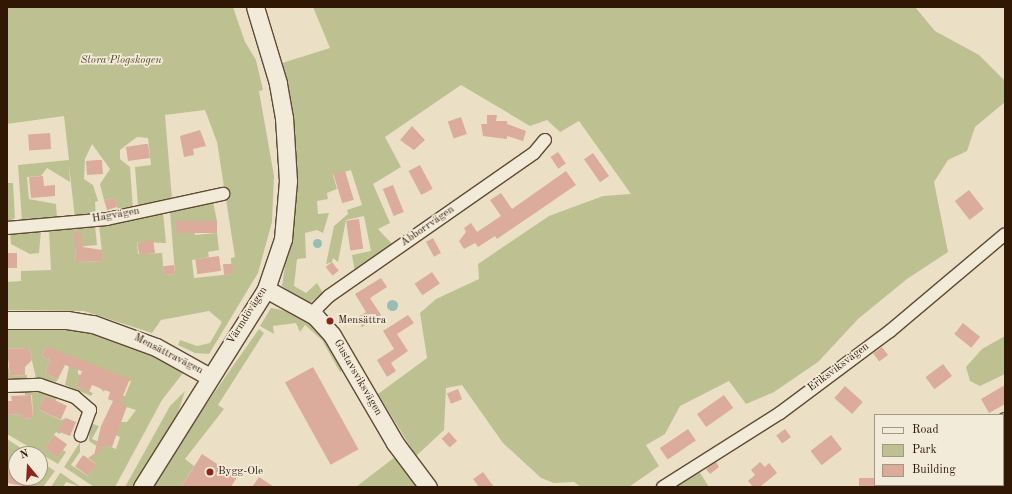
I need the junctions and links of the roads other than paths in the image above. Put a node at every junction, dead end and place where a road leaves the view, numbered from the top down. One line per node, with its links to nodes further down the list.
1 (255, 7): 6 (main road, Värmdövägen)
2 (545, 140): 7 (street, Abborrvägen)
3 (223, 194): 4 (street, Hagvägen)
4 (7, 228)
5 (1005, 234): 14 (street, Eriksviksvägen)
6 (266, 289): 7 (main road, Gustavsviksvägen); 9 (main road, Värmdövägen)
7 (311, 314): 13 (main road, Gustavsviksvägen)
8 (7, 320): 9 (main road, Mensättravägen)
9 (210, 377): 12 (main road, Värmdövägen)
10 (7, 386): 11 (street)
11 (81, 435)
12 (142, 487)
13 (428, 487)
14 (663, 487)

